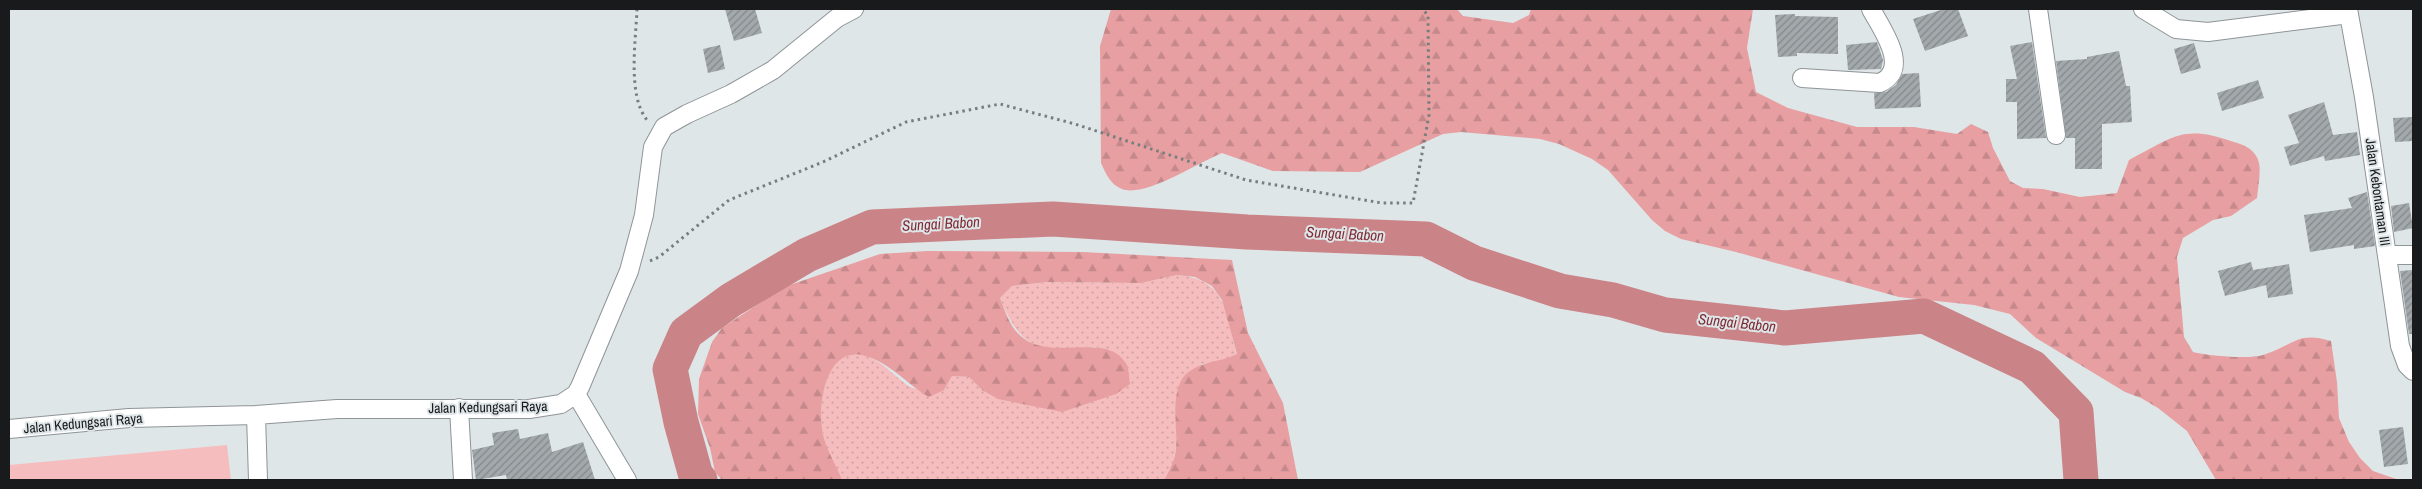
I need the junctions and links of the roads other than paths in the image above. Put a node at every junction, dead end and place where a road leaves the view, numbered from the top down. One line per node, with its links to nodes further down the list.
1 (854, 9): 11 (street)
2 (1871, 9): 6 (street)
3 (2038, 9): 7 (street)
4 (2143, 9): 5 (street)
5 (2349, 11): 8 (street, Jalan Kebontaman III)
6 (1802, 78)
7 (2056, 135)
8 (2387, 255): 9 (street); 10 (street, Jalan Kebontaman III)
9 (2413, 255)
10 (2413, 371)
11 (576, 394): 12 (street, Jalan Kedungsari Raya); 17 (street)
12 (459, 408): 13 (street, Jalan Kedungsari Raya); 16 (street)
13 (256, 415): 14 (street, Jalan Kedungsari Raya); 15 (street)
14 (9, 429)
15 (258, 480)
16 (463, 480)
17 (627, 480)

